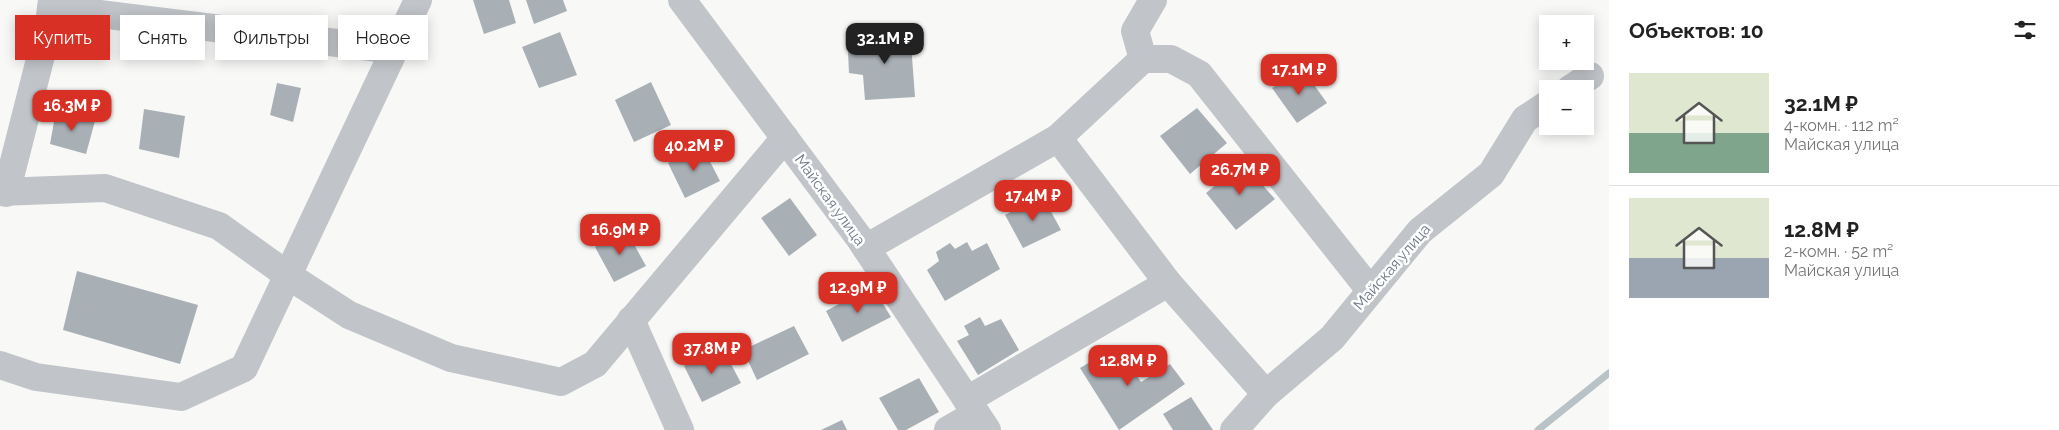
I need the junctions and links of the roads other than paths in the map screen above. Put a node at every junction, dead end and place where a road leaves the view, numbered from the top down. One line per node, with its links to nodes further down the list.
1 (418, 0): 5 (street)
2 (682, 0): 10 (street, Майская улица)
3 (1153, 0): 7 (street)
4 (51, 4): 6 (street); 12 (street)
5 (411, 15)
6 (338, 42)
7 (1143, 59): 11 (street); 16 (street)
8 (390, 60): 14 (street)
9 (1539, 110): 16 (street, Майская улица)
10 (785, 138): 13 (street, Майская улица); 17 (street)
11 (1058, 138): 13 (street); 15 (street)
12 (3, 192): 14 (street)
13 (866, 248): 20 (street, Майская улица)
14 (289, 276): 17 (street); 18 (street)
15 (1168, 283): 19 (street); 20 (street)
16 (1370, 290): 19 (street, Майская улица)
17 (631, 320): 21 (street)
18 (0, 365)
19 (1266, 394): 23 (street, Майская улица)
20 (977, 415): 22 (street)
21 (680, 430)
22 (948, 430)
23 (1234, 430)

